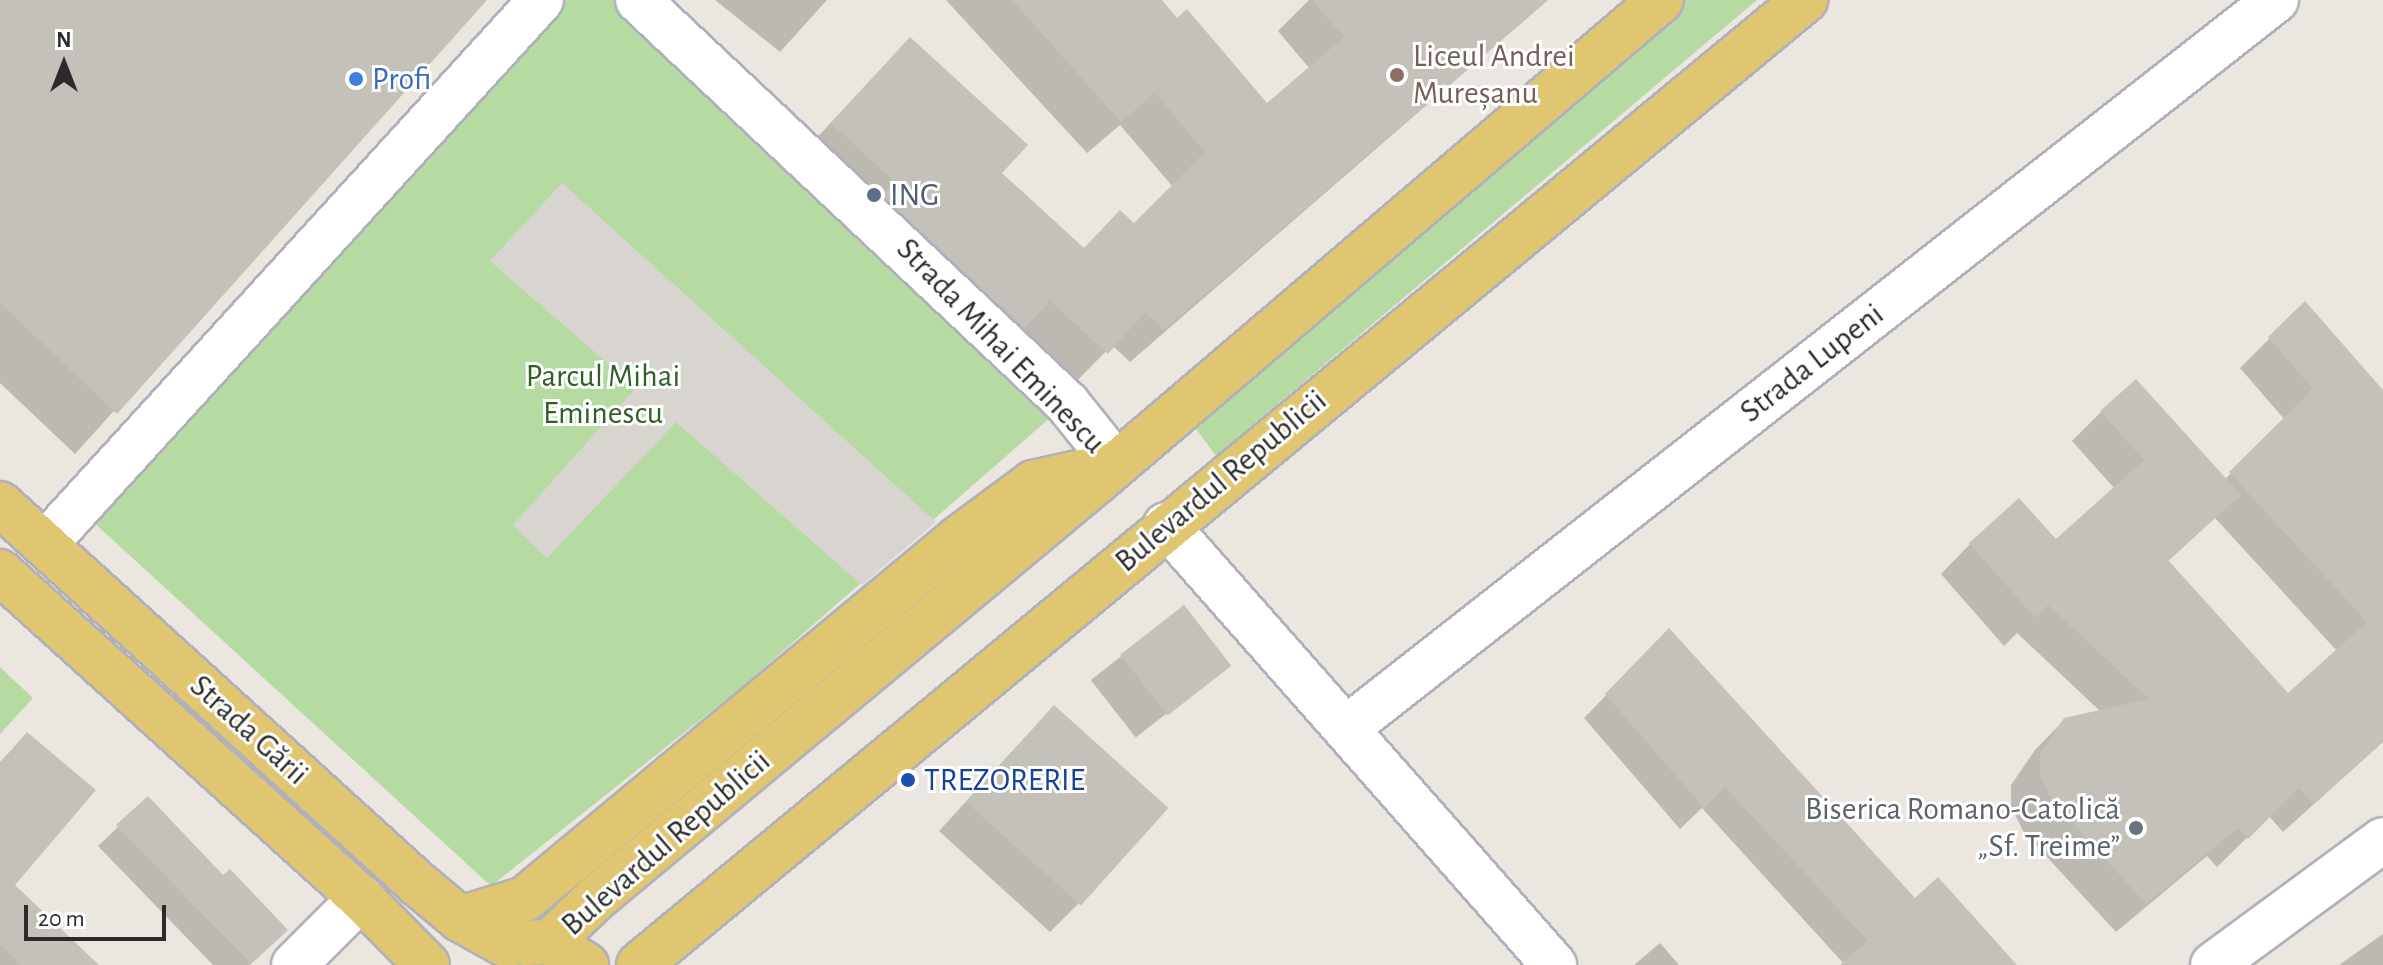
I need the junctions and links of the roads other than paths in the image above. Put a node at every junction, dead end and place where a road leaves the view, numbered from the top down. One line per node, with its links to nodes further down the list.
1 (541, 0): 9 (street)
2 (638, 0): 6 (street, Strada Mihai Eminescu)
3 (1661, 0): 6 (main road, Bulevardul Republicii)
4 (1805, 0): 8 (main road, Bulevardul Republicii)
5 (2276, 0): 11 (street, Strada Lupeni)
6 (1116, 464): 14 (main road); 15 (main road, Bulevardul Republicii)
7 (0, 504): 9 (main road, Strada Gării)
8 (1166, 525): 11 (street); 19 (main road, Bulevardul Republicii)
9 (45, 544): 14 (main road, Strada Gării)
10 (0, 572): 13 (main road, Strada Gării)
11 (1348, 727): 20 (street)
12 (2383, 840): 21 (street)
13 (361, 898): 17 (street); 18 (main road, Strada Gării)
14 (460, 919): 16 (main road, Strada Gării)
15 (568, 954): 16 (main road)
16 (494, 955)
17 (294, 965)
18 (427, 965)
19 (639, 965)
20 (1554, 965)
21 (2213, 965)

